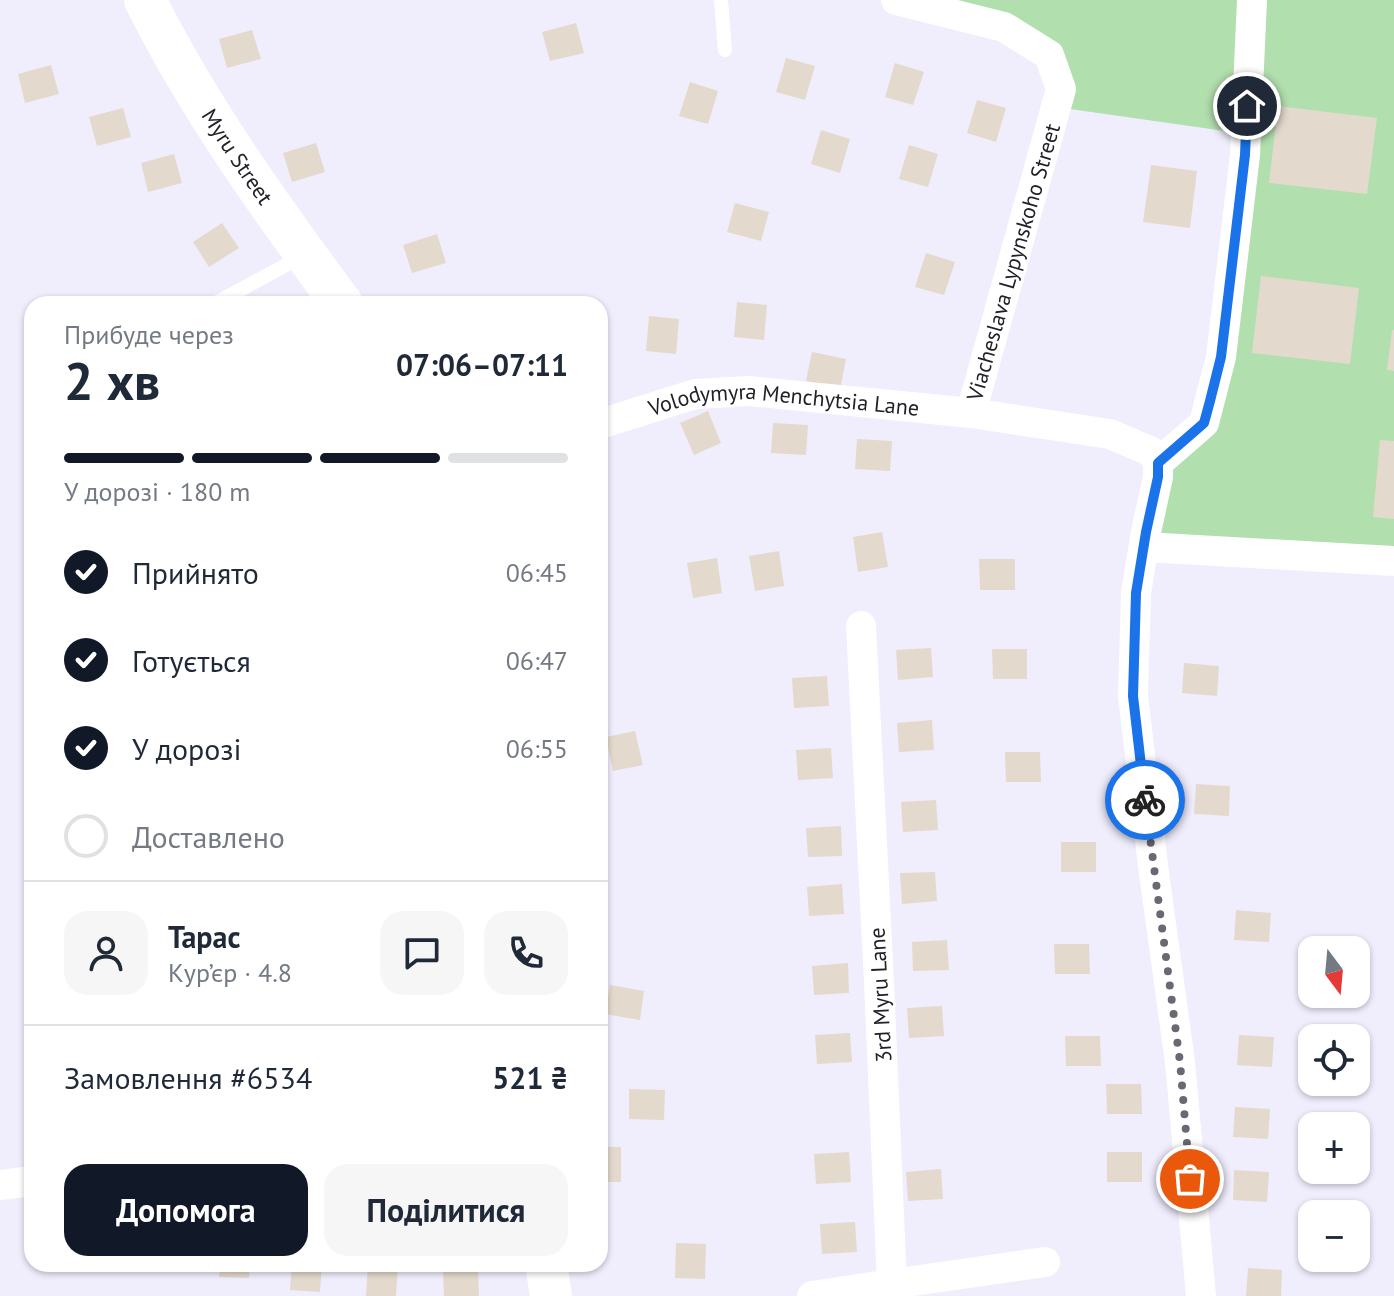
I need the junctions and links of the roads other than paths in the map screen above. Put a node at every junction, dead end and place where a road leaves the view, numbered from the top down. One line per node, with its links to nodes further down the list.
1 (145, 0): 6 (street, Myru Street)
2 (721, 0): 5 (lane)
3 (896, 0): 9 (street, Viacheslava Lypynskoho Street)
4 (1252, 0): 11 (street)
5 (725, 50)
6 (305, 255): 7 (lane); 8 (street, Myru Street)
7 (229, 296)
8 (336, 296)
9 (971, 413): 10 (street, Volodymyra Menchytsia Lane); 11 (street, Viacheslava Lypynskoho Street)
10 (608, 421)
11 (1158, 463): 12 (street)
12 (1144, 547): 13 (street); 22 (street)
13 (1394, 561)
14 (861, 626): 19 (street, 3rd Myru Lane)
15 (24, 1182): 16 (street)
16 (0, 1185)
17 (1045, 1262): 19 (street)
18 (547, 1272): 20 (street)
19 (892, 1284): 21 (street)
20 (551, 1296)
21 (812, 1296)
22 (1201, 1296)

